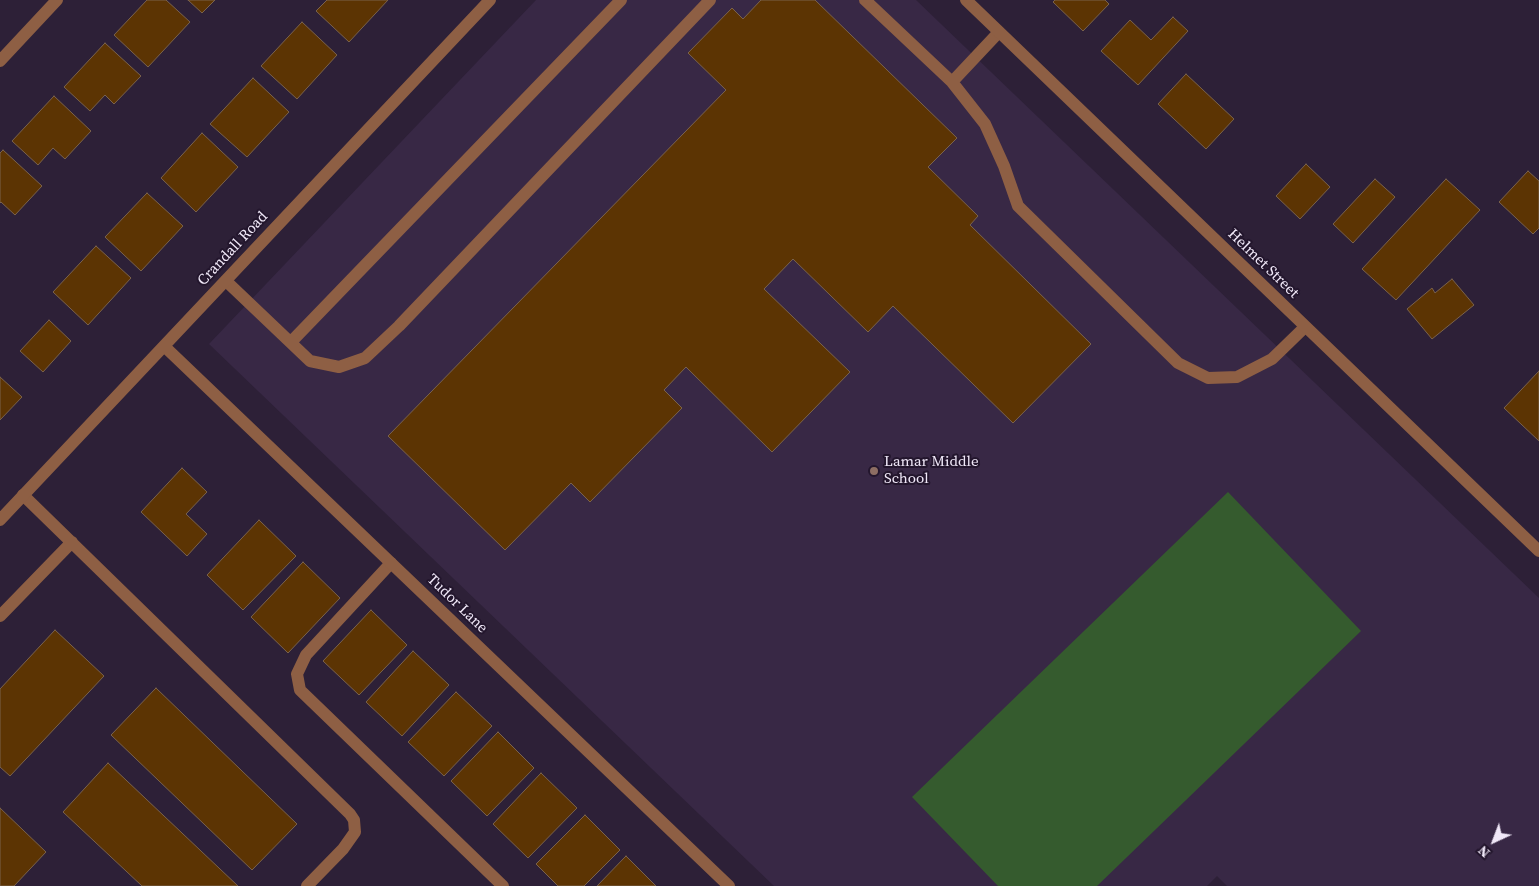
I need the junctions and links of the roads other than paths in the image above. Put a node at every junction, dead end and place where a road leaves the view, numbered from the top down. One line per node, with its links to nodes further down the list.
1 (58, 0): 8 (street)
2 (490, 0): 10 (street, Crandall Road)
3 (620, 0): 12 (street)
4 (710, 0): 12 (street)
5 (865, 0): 9 (street)
6 (966, 0): 7 (street, Helmet Street)
7 (999, 32): 9 (street); 11 (street, Helmet Street)
8 (0, 61)
9 (952, 82): 11 (street)
10 (226, 281): 12 (street); 13 (street, Crandall Road)
11 (1306, 327): 17 (street, Helmet Street)
12 (291, 342)
13 (164, 346): 14 (street, Crandall Road); 18 (street, Tudor Lane)
14 (23, 495): 15 (street, Crandall Road); 16 (street)
15 (0, 520)
16 (72, 542): 19 (street); 20 (street)
17 (1539, 551)
18 (391, 563): 21 (street); 22 (street, Tudor Lane)
19 (0, 616)
20 (307, 886)
21 (503, 886)
22 (729, 886)

